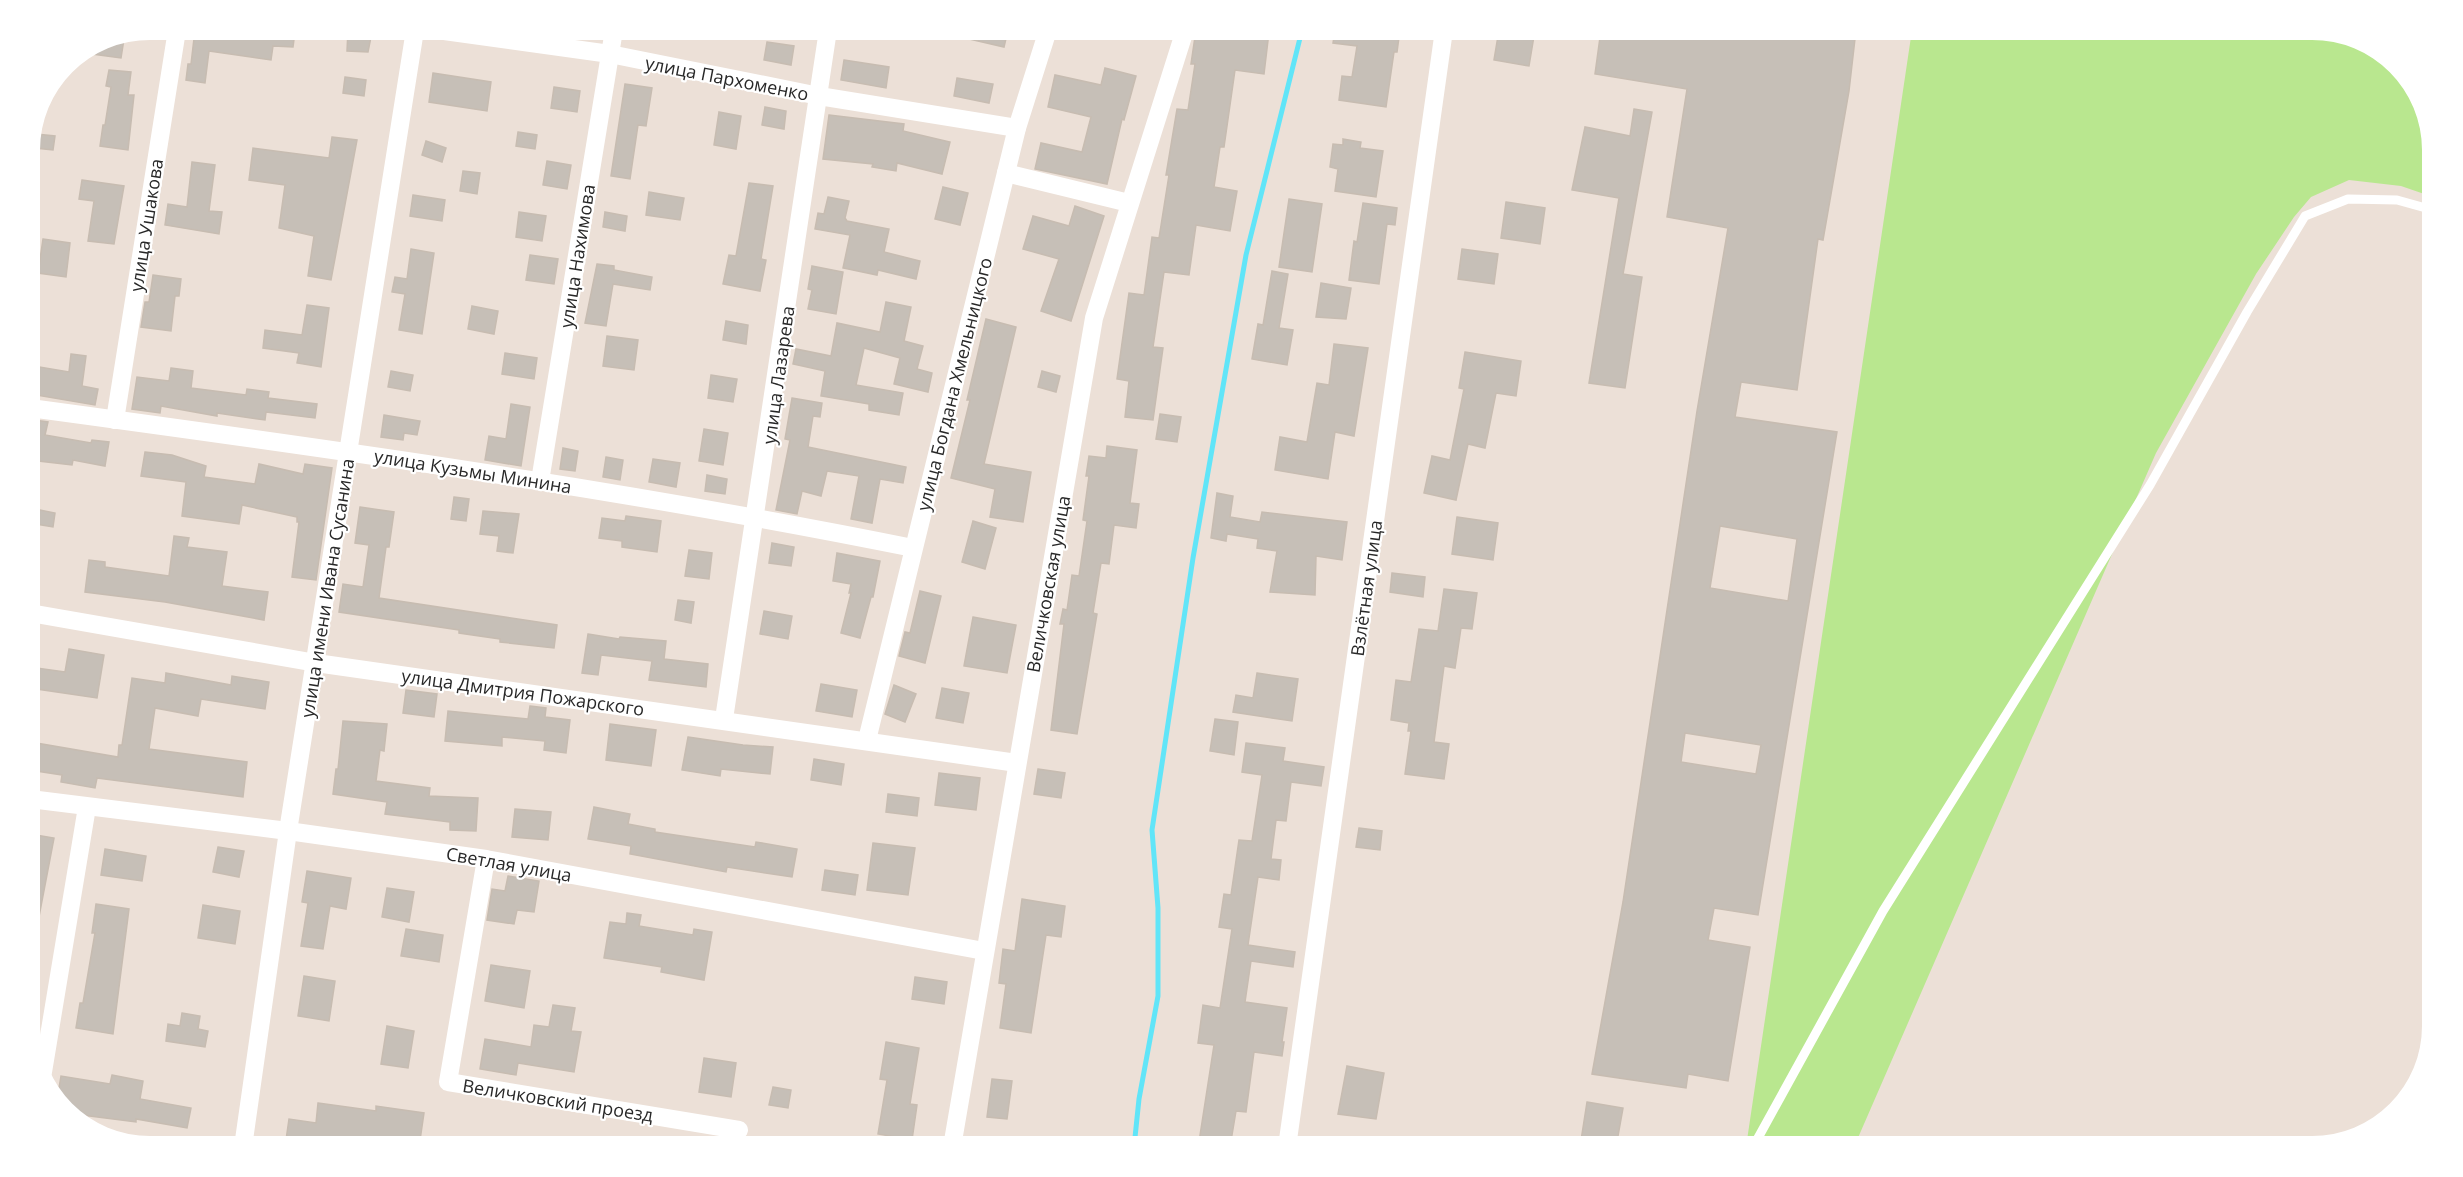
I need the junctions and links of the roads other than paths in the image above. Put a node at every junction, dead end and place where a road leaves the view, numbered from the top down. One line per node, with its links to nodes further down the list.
1 (1443, 40): 35 (street, Взлётная улица)
2 (175, 41): 16 (street, улица Ушакова)
3 (413, 41): 17 (street, улица имени Ивана Сусанина)
4 (515, 41): 9 (street, улица Пархоменко)
5 (612, 41): 9 (street, улица Нахимова)
6 (827, 41): 10 (street, улица Лазарева)
7 (1045, 41): 11 (street, улица Богдана Хмельницкого)
8 (1182, 41): 13 (street, Величковская улица)
9 (610, 54): 10 (street, улица Пархоменко); 18 (street, улица Нахимова)
10 (819, 96): 11 (street, улица Пархоменко); 19 (street, улица Лазарева)
11 (1017, 129): 12 (street, улица Богдана Хмельницкого)
12 (1006, 173): 13 (street); 20 (street, улица Богдана Хмельницкого)
13 (1129, 203): 25 (street, Величковская улица)
14 (2422, 207): 36 (lane)
15 (41, 410): 16 (street, улица Кузьмы Минина)
16 (115, 420): 17 (street, улица Кузьмы Минина)
17 (348, 451): 18 (street, улица Кузьмы Минина); 22 (street, улица имени Ивана Сусанина)
18 (540, 481): 19 (street, улица Кузьмы Минина)
19 (756, 517): 20 (street, улица Кузьмы Минина); 23 (street, улица Лазарева)
20 (913, 548): 24 (street, улица Богдана Хмельницкого)
21 (41, 615): 22 (street, улица Дмитрия Пожарского)
22 (316, 663): 23 (street, улица Дмитрия Пожарского); 28 (street, улица имени Ивана Сусанина)
23 (724, 719): 24 (street, улица Дмитрия Пожарского)
24 (867, 740): 25 (street, улица Дмитрия Пожарского)
25 (1017, 763): 30 (street, Величковская улица)
26 (41, 801): 27 (street, Светлая улица)
27 (87, 807): 28 (street, Светлая улица); 31 (street)
28 (288, 831): 29 (street, Светлая улица); 33 (street, улица имени Ивана Сусанина)
29 (486, 859): 30 (street, Светлая улица); 32 (street, Величковский проезд)
30 (984, 951): 34 (street, Величковская улица)
31 (45, 1058)
32 (740, 1130)
33 (245, 1136)
34 (954, 1136)
35 (1289, 1136)
36 (1759, 1136)

